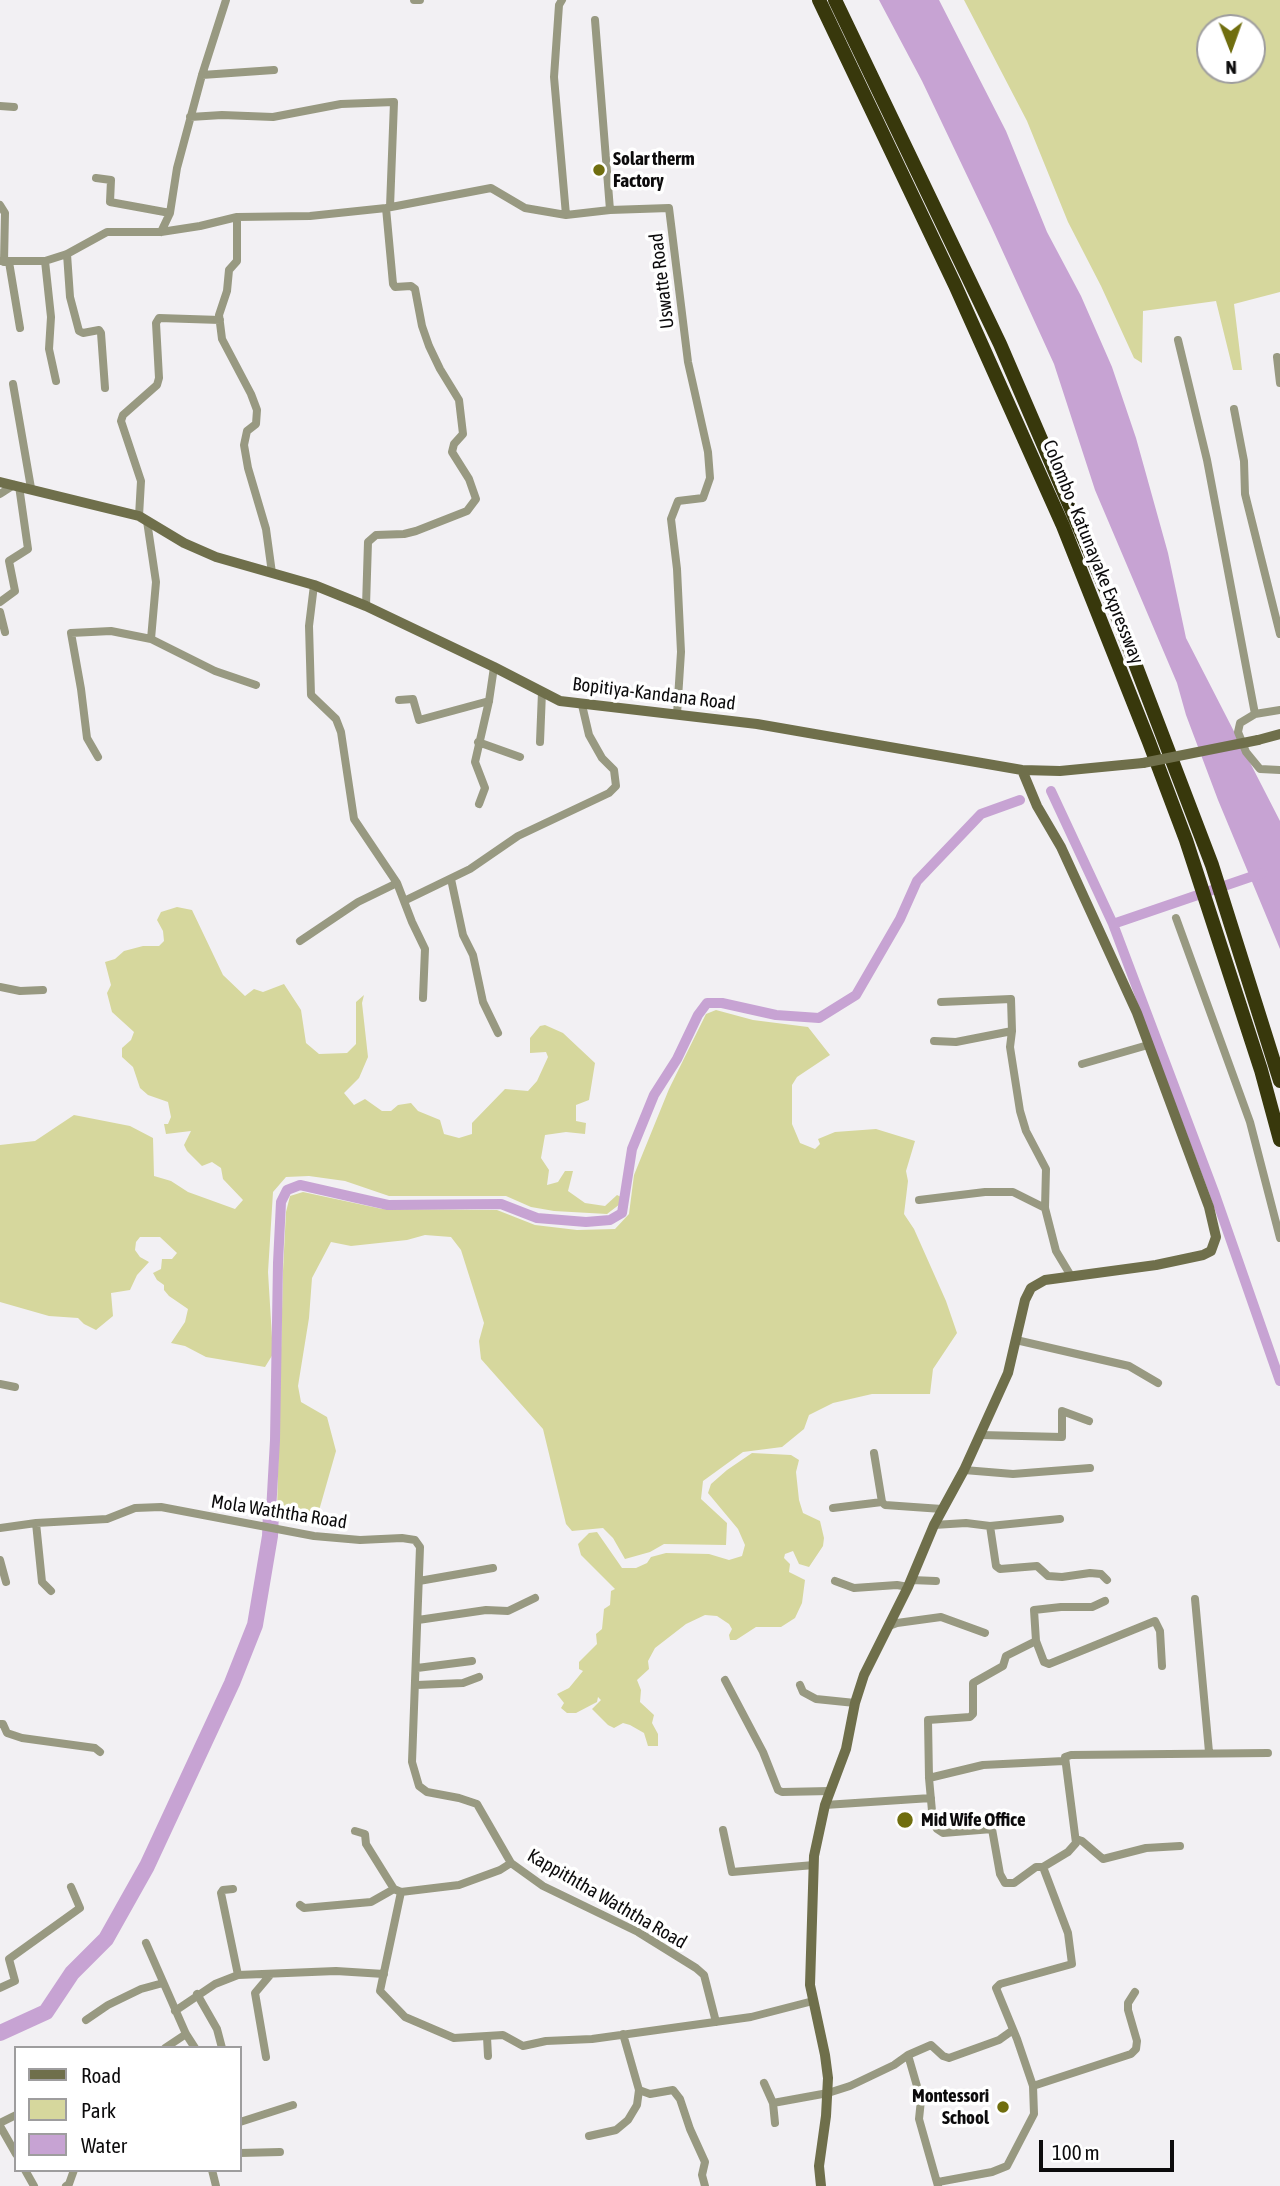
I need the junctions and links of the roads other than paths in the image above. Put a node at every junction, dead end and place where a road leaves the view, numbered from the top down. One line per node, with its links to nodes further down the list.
1 (226, 0): 9 (street)
2 (414, 0): 3 (street)
3 (420, 0)
4 (562, 0): 18 (street)
5 (819, 0): 78 (highway, Colombo - Katunayake Expressway)
6 (835, 0): 77 (highway, Colombo - Katunayake Expressway)
7 (594, 20): 16 (street)
8 (274, 70): 9 (street)
9 (202, 75): 12 (street)
10 (0, 106): 11 (street)
11 (14, 107)
12 (190, 117): 15 (street); 17 (street)
13 (96, 177): 17 (street)
14 (0, 205): 23 (street)
15 (388, 207): 18 (street, Uswatte Road); 19 (street, Uswatte Road); 41 (street)
16 (610, 210): 18 (street, Uswatte Road); 53 (street, Uswatte Road)
17 (170, 213): 20 (street)
18 (566, 215)
19 (237, 218): 20 (street, Uswatte Road); 24 (street)
20 (161, 232): 21 (street, Uswatte Road)
21 (67, 254): 22 (street, Uswatte Road); 31 (street)
22 (45, 261): 23 (street, Uswatte Road); 28 (street)
23 (4, 262): 25 (street)
24 (220, 320): 37 (street); 38 (street)
25 (20, 328)
26 (1178, 340): 54 (street)
27 (1277, 358): 29 (street)
28 (57, 381)
29 (1280, 383)
30 (13, 384): 35 (street)
31 (105, 388)
32 (1234, 409): 44 (street)
33 (0, 482): 34 (street, Bopitiya-Kandana Road)
34 (16, 486): 35 (street, Bopitiya-Kandana Road); 36 (street); 40 (street)
35 (31, 488): 37 (street, Bopitiya-Kandana Road)
36 (0, 494)
37 (143, 519): 38 (street, Bopitiya-Kandana Road); 45 (street)
38 (272, 573): 39 (street, Bopitiya-Kandana Road)
39 (314, 586): 41 (street, Bopitiya-Kandana Road); 64 (street)
40 (0, 601)
41 (366, 606): 46 (street, Bopitiya-Kandana Road)
42 (0, 612): 43 (street)
43 (5, 632)
44 (1280, 634)
45 (152, 639): 47 (street); 58 (street)
46 (494, 667): 48 (street, Bopitiya-Kandana Road); 50 (street)
47 (256, 685)
48 (542, 692): 51 (street, Bopitiya-Kandana Road); 57 (street)
49 (399, 700): 50 (street)
50 (489, 701): 56 (street)
51 (582, 705): 53 (street, Bopitiya-Kandana Road); 63 (street)
52 (1280, 710): 54 (street)
53 (677, 714): 60 (street, Bopitiya-Kandana Road)
54 (1255, 714): 61 (street)
55 (1280, 734): 60 (street, Bopitiya-Kandana Road, bridge)
56 (478, 742): 59 (street); 62 (street)
57 (540, 742)
58 (98, 757)
59 (520, 757)
60 (1022, 770): 75 (street)
61 (1280, 770)
62 (479, 804)
63 (451, 879): 65 (street); 73 (street)
64 (397, 883): 65 (street); 67 (street)
65 (404, 901): 70 (street)
66 (1177, 918): 81 (street)
67 (300, 941)
68 (0, 987): 69 (street)
69 (43, 990)
70 (423, 998)
71 (941, 1002): 72 (street)
72 (1012, 1031): 74 (street); 80 (street)
73 (498, 1033)
74 (934, 1041)
75 (1149, 1045): 76 (street); 82 (street)
76 (1082, 1064)
77 (1280, 1081)
78 (1280, 1140)
79 (919, 1200): 80 (street)
80 (1045, 1208): 82 (street)
81 (1280, 1238)
82 (1071, 1276): 83 (street)
83 (1016, 1340): 84 (street); 88 (street)
84 (1158, 1383)
85 (0, 1384): 86 (street)
86 (15, 1387)
87 (1090, 1421): 88 (street)
88 (981, 1434): 91 (street)
89 (874, 1453): 92 (street)
90 (1090, 1468): 91 (street)
91 (964, 1470): 94 (street)
92 (882, 1502): 93 (street); 94 (street)
93 (833, 1508)
94 (942, 1509): 97 (street)
95 (1060, 1519): 98 (street)
96 (36, 1523): 99 (street, Mola Waththa Road); 103 (street, Mola Waththa Road); 108 (street)
97 (934, 1525): 98 (street); 107 (street)
98 (990, 1526): 102 (street)
99 (0, 1528)
100 (0, 1560): 106 (street)
101 (493, 1568): 103 (street)
102 (1107, 1580)
103 (419, 1581): 112 (street, Mola Waththa Road)
104 (835, 1581): 107 (street)
105 (936, 1581): 107 (street)
106 (6, 1583)
107 (909, 1584): 113 (street)
108 (51, 1591)
109 (535, 1598): 112 (street)
110 (1195, 1599): 127 (street)
111 (1105, 1601): 115 (street)
112 (418, 1620): 118 (street, Mola Waththa Road)
113 (886, 1627): 114 (street); 123 (street)
114 (985, 1633)
115 (1036, 1642): 117 (street); 130 (street)
116 (472, 1661): 118 (street)
117 (1162, 1666)
118 (417, 1668): 121 (street, Mola Waththa Road)
119 (479, 1677): 121 (street)
120 (725, 1680): 131 (street)
121 (416, 1685): 124 (street, Mola Waththa Road)
122 (800, 1685): 123 (street)
123 (855, 1703): 131 (street)
124 (414, 1721): 138 (street, Kappiththa Waththa Road)
125 (0, 1724): 126 (street)
126 (100, 1752)
127 (1209, 1752): 128 (street); 129 (street)
128 (1268, 1753)
129 (1064, 1760): 130 (street); 136 (street)
130 (929, 1778): 132 (street)
131 (830, 1791): 133 (street)
132 (931, 1798): 133 (street); 140 (street)
133 (825, 1805): 139 (street)
134 (723, 1830): 139 (street)
135 (355, 1831): 143 (street)
136 (1076, 1839): 137 (street); 140 (street)
137 (1180, 1846)
138 (511, 1863): 143 (street); 156 (street, Kappiththa Waththa Road)
139 (814, 1865): 153 (street)
140 (1043, 1867): 157 (street)
141 (71, 1887): 150 (street)
142 (233, 1889): 148 (street)
143 (397, 1891): 144 (street); 147 (street)
144 (300, 1905)
145 (146, 1943): 149 (street)
146 (271, 1974): 147 (street); 148 (street); 166 (street)
147 (384, 1974): 160 (street)
148 (238, 1975): 152 (street)
149 (163, 1983): 154 (street); 155 (street)
150 (0, 1988)
151 (1135, 1992): 168 (street)
152 (197, 1994): 154 (street); 163 (street)
153 (813, 2001): 156 (street); 170 (street)
154 (175, 2011): 158 (street)
155 (86, 2020)
156 (716, 2022): 159 (street)
157 (1013, 2029): 164 (street); 168 (street)
158 (186, 2034): 161 (street); 162 (street)
159 (623, 2034): 160 (street); 169 (street)
160 (487, 2037): 165 (street)
161 (168, 2046)
162 (194, 2046)
163 (222, 2046)
164 (908, 2055): 170 (street); 180 (street)
165 (488, 2056)
166 (266, 2057)
167 (764, 2083): 171 (street)
168 (1033, 2086): 180 (street)
169 (639, 2090): 176 (street); 181 (street)
170 (828, 2093): 171 (street); 182 (street)
171 (773, 2103): 174 (street)
172 (293, 2105): 173 (street)
173 (242, 2121)
174 (775, 2123)
175 (0, 2125): 177 (street)
176 (589, 2136)
177 (14, 2150)
178 (280, 2152): 179 (street)
179 (242, 2153)
180 (938, 2184)
181 (705, 2186)
182 (821, 2186)

